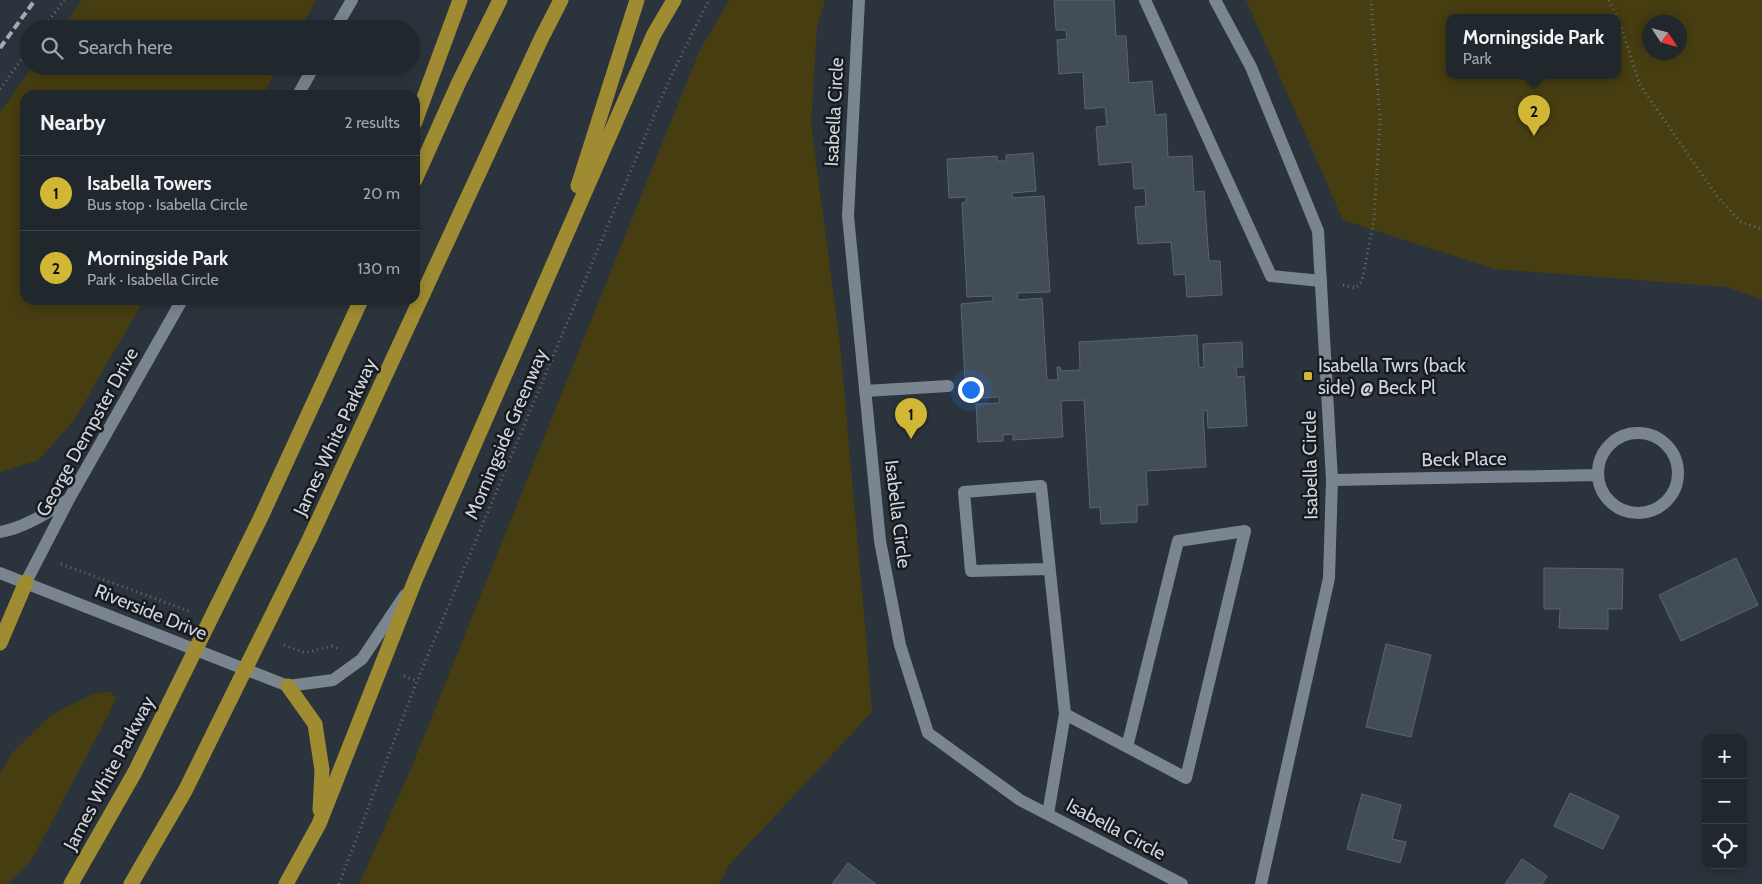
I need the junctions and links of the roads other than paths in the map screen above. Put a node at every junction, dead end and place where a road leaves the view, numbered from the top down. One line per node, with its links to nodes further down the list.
1 (352, 0): 10 (street)
2 (460, 0): 13 (highway)
3 (500, 0): 14 (highway)
4 (561, 0): 17 (highway, James White Parkway)
5 (637, 0): 15 (highway)
6 (674, 0): 15 (highway)
7 (859, 0): 23 (street, Isabella Circle)
8 (1145, 0): 16 (street)
9 (1215, 0): 16 (street, Isabella Circle)
10 (341, 20)
11 (309, 75): 12 (street)
12 (301, 90)
13 (420, 108)
14 (420, 169)
15 (554, 261): 31 (highway)
16 (1321, 280): 26 (street, Isabella Circle)
17 (420, 300)
18 (179, 305): 27 (street, George Dempster Drive)
19 (348, 305): 24 (highway)
20 (359, 305): 24 (highway, James White Parkway)
21 (418, 305): 40 (highway, James White Parkway)
22 (948, 386): 23 (street)
23 (865, 391): 37 (street, Isabella Circle)
24 (304, 425): 39 (highway, James White Parkway)
25 (1597, 475): 25 (street); 26 (street, Beck Place)
26 (1332, 480): 43 (street, Isabella Circle)
27 (69, 499): 28 (street); 32 (street, George Dempster Drive)
28 (0, 532)
29 (1049, 569): 29 (street); 35 (street)
30 (0, 573): 32 (street, Riverside Drive)
31 (416, 578): 34 (street); 38 (highway)
32 (26, 582): 33 (highway); 34 (street, Riverside Drive)
33 (0, 643)
34 (288, 686): 38 (highway)
35 (1064, 714): 36 (street); 37 (street)
36 (1127, 747): 36 (street)
37 (1048, 814): 42 (street, Isabella Circle)
38 (319, 824): 41 (highway)
39 (71, 884)
40 (131, 884)
41 (286, 884)
42 (1182, 884)
43 (1262, 884)

